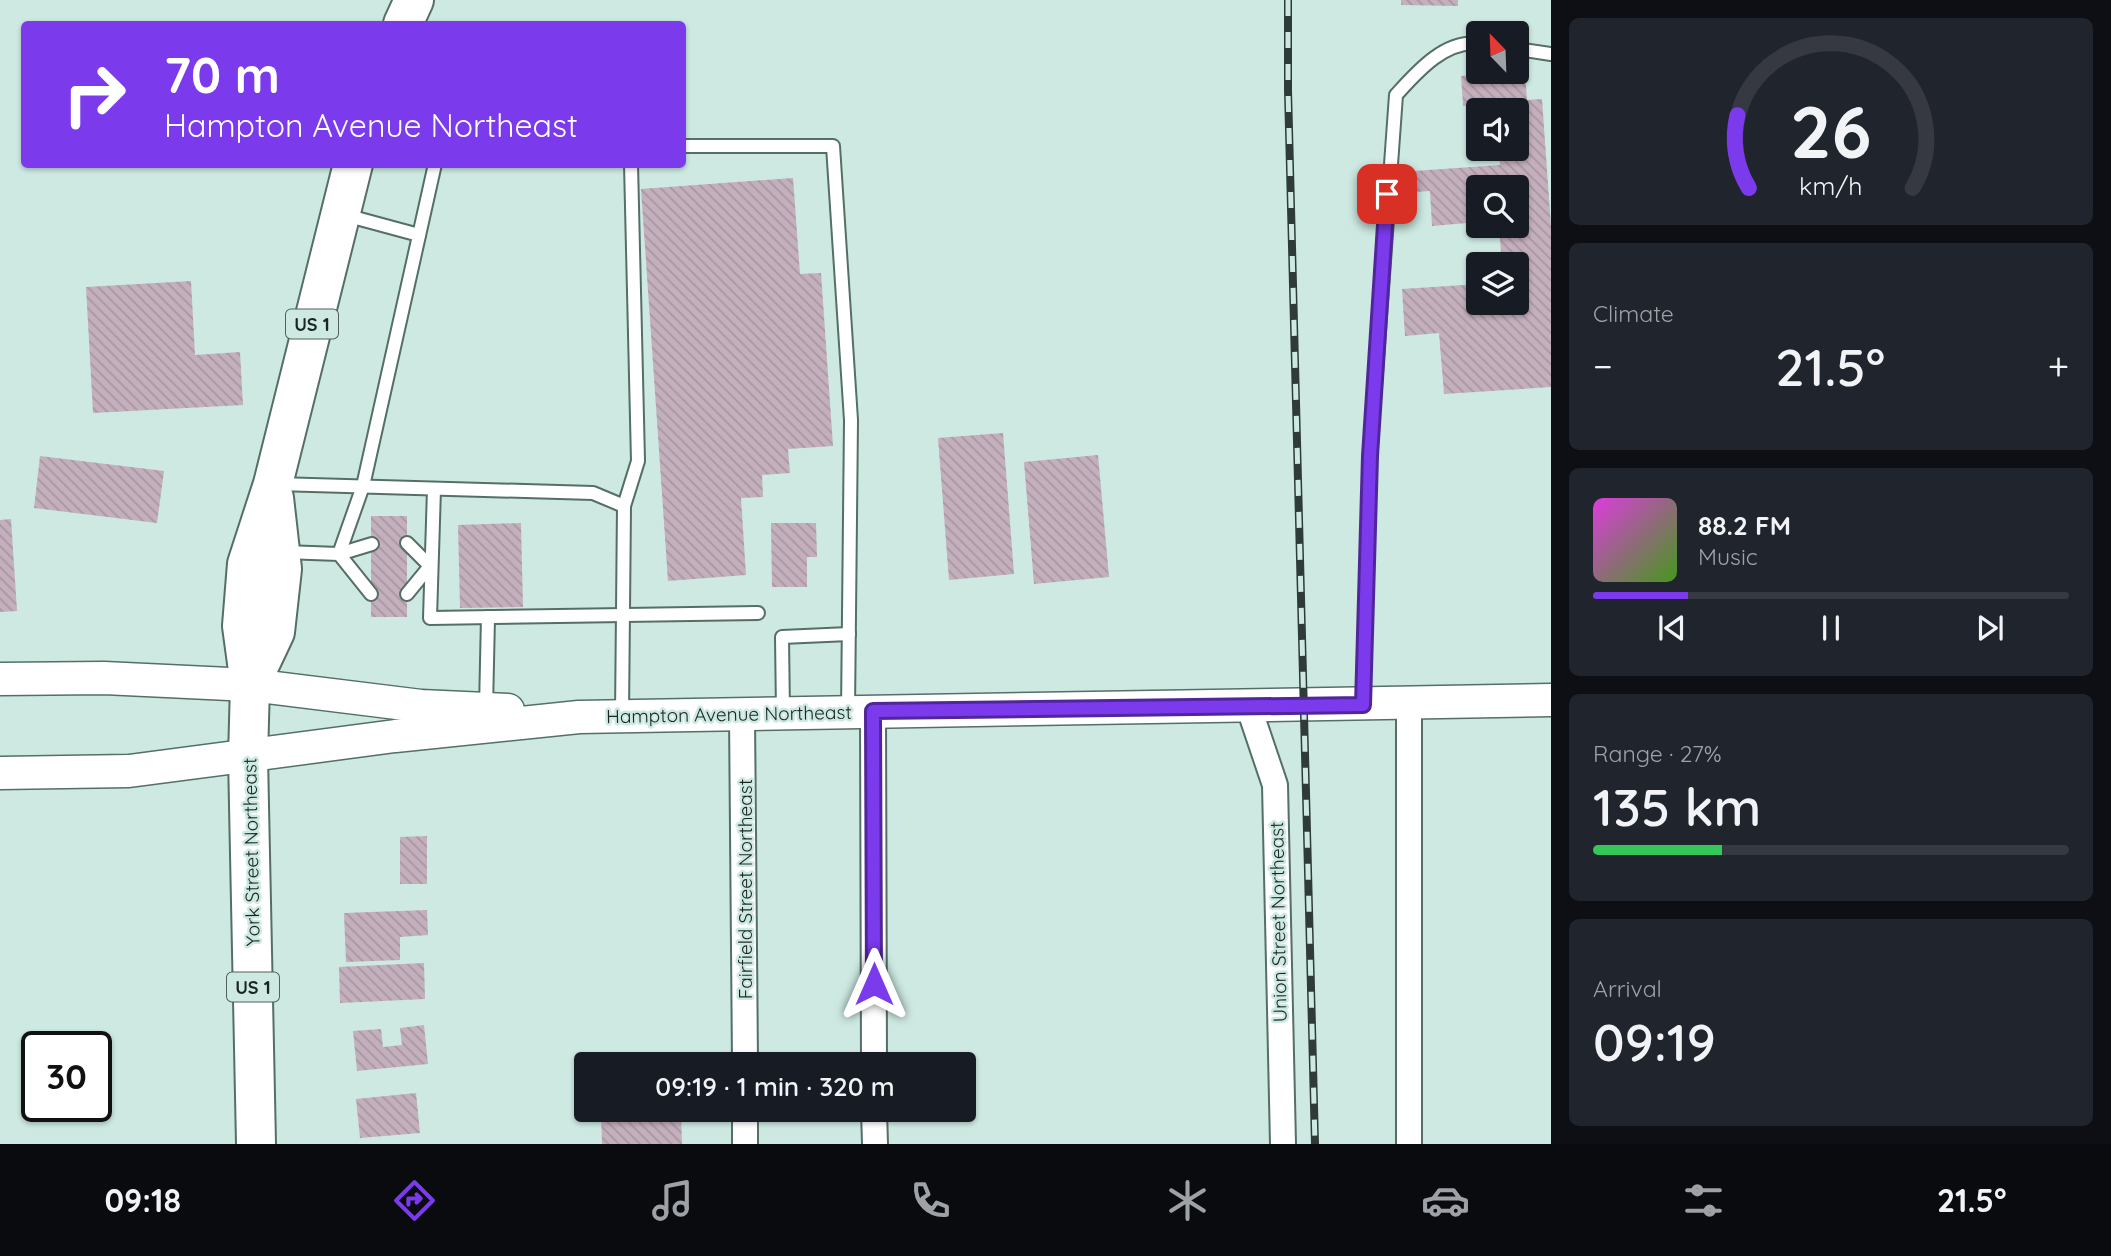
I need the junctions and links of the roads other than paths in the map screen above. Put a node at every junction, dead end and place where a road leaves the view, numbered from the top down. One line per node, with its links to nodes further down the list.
1 (414, 0): 2 (main road)
2 (404, 21)
3 (1466, 45): 31 (lane)
4 (1530, 52): 5 (lane)
5 (1551, 54)
6 (686, 146): 26 (lane)
7 (353, 168): 10 (main road, York Street Northeast / US 1)
8 (434, 168): 11 (lane)
9 (631, 168): 15 (lane)
10 (339, 213): 11 (lane); 12 (main road, York Street Northeast / US 1)
11 (419, 234): 13 (lane)
12 (273, 484): 13 (lane); 18 (main road, York Street Northeast / US 1); 28 (main road, York Street Northeast / US 1)
13 (363, 486): 14 (lane); 19 (lane)
14 (434, 489): 15 (lane); 20 (lane)
15 (624, 506): 23 (lane)
16 (407, 543): 20 (lane)
17 (372, 544): 19 (lane)
18 (280, 552): 19 (lane); 28 (main road, York Street Northeast / US 1)
19 (339, 554): 21 (lane)
20 (429, 566): 22 (lane); 25 (lane)
21 (371, 594)
22 (407, 594)
23 (624, 613): 24 (lane); 25 (lane); 37 (lane)
24 (758, 613)
25 (488, 617): 33 (lane)
26 (849, 634): 34 (lane); 35 (lane)
27 (0, 680): 28 (street, Hampton Avenue Northeast)
28 (250, 685): 33 (street, Hampton Avenue Northeast); 39 (main road, York Street Northeast / US 1)
29 (1551, 700): 32 (street, Hampton Avenue Northeast)
30 (1248, 705): 31 (street, Hampton Avenue Northeast); 34 (street, Hampton Avenue Northeast); 48 (street, Union Street Northeast)
31 (1363, 705): 32 (street, Hampton Avenue Northeast)
32 (1409, 705): 49 (street)
33 (486, 708): 38 (street, Hampton Avenue Northeast)
34 (861, 711): 35 (street, Hampton Avenue Northeast); 42 (street)
35 (783, 713): 36 (street, Hampton Avenue Northeast)
36 (742, 714): 37 (street, Hampton Avenue Northeast); 41 (street, Fairfield Street Northeast)
37 (622, 716): 38 (street, Hampton Avenue Northeast)
38 (579, 717): 39 (street, Hampton Avenue Northeast)
39 (248, 757): 40 (street, Hampton Avenue Northeast); 45 (main road, York Street Northeast / US 1)
40 (0, 773)
41 (745, 1052)
42 (874, 1052)
43 (745, 1122): 46 (street)
44 (874, 1122): 47 (street)
45 (256, 1144)
46 (745, 1144)
47 (875, 1144)
48 (1283, 1144)
49 (1409, 1144)

